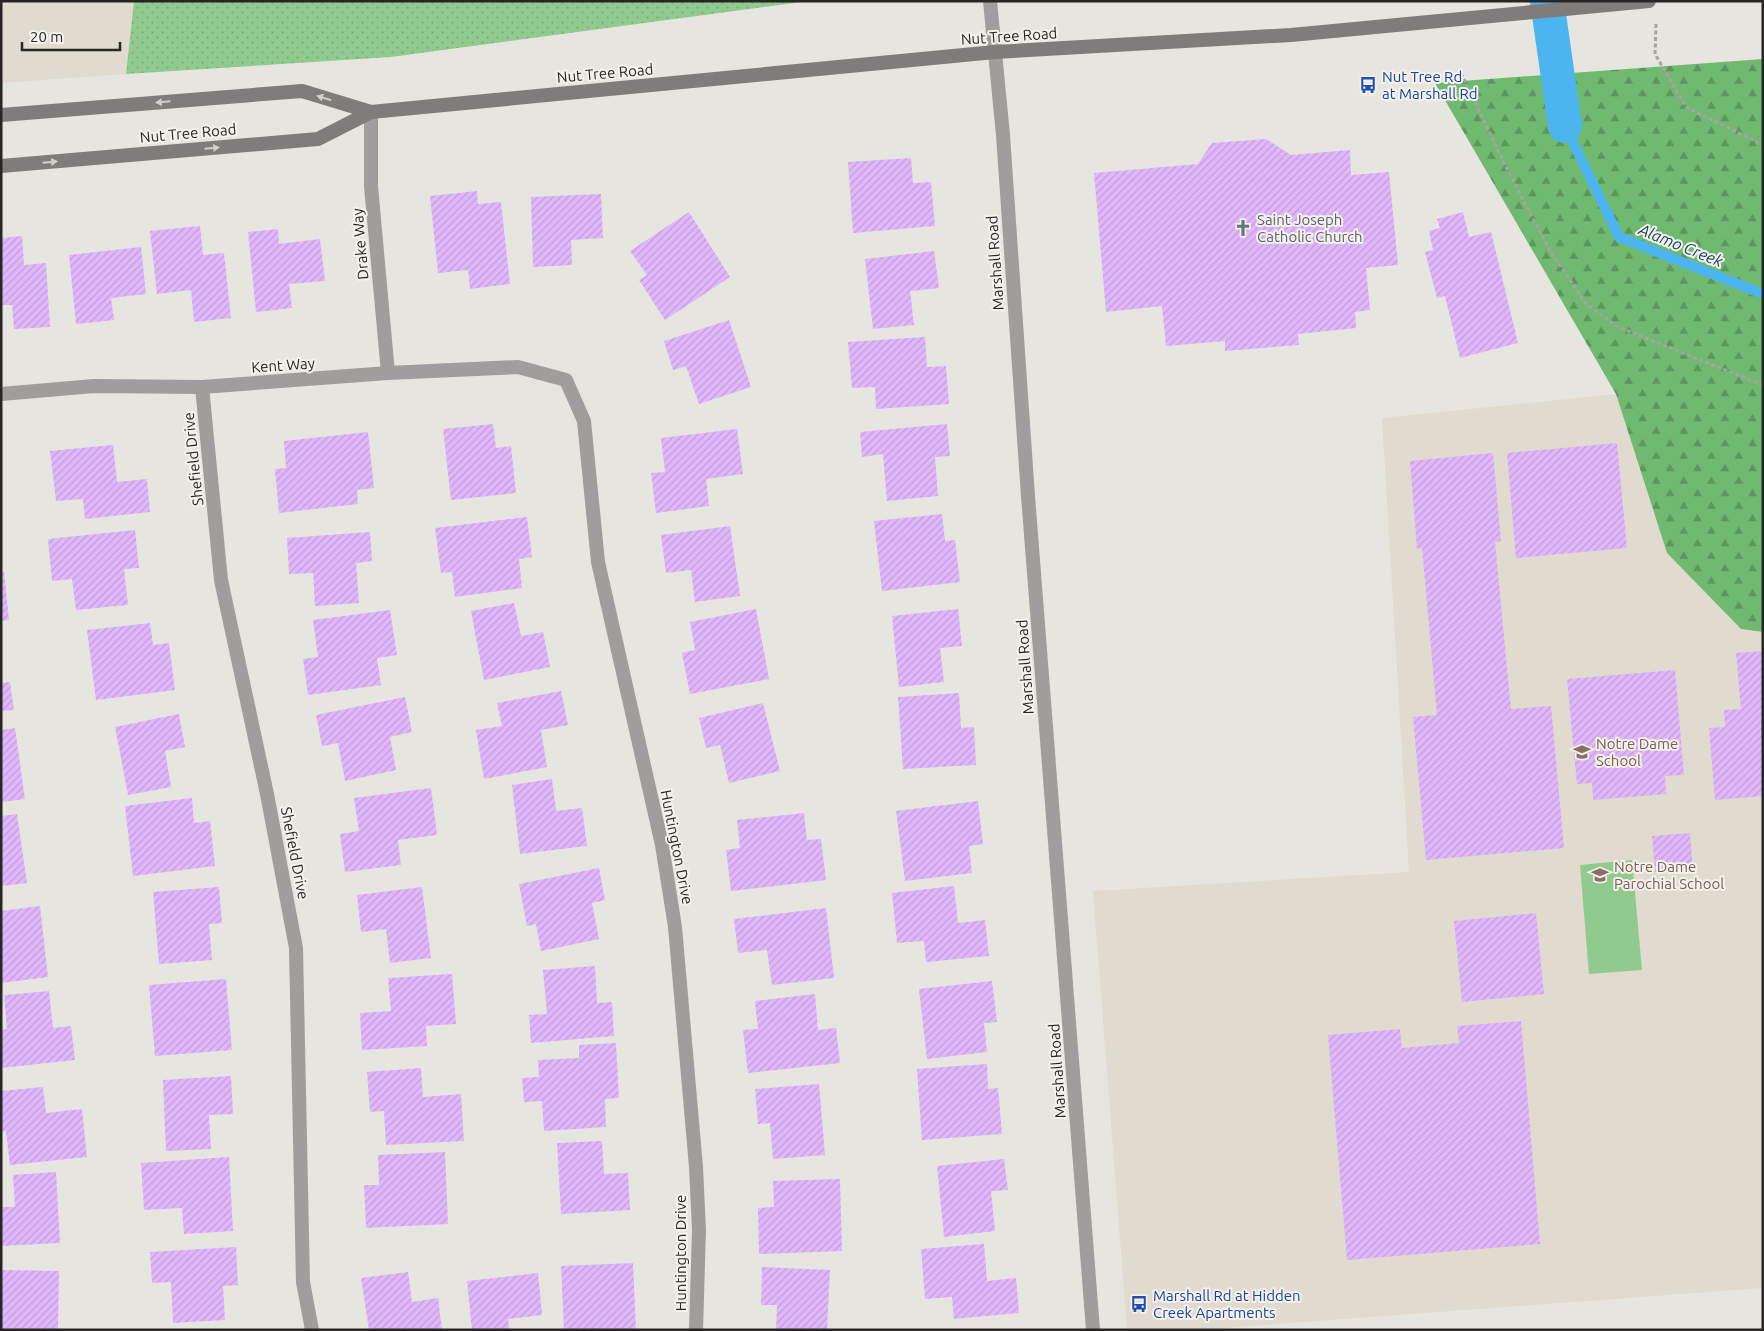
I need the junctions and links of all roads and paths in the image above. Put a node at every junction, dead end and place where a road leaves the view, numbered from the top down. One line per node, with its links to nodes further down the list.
1 (990, 1): 4 (street, Marshall Road)
2 (1649, 1): 4 (main road, Nut Tree Road)
3 (1656, 19): 8 (path)
4 (995, 52): 6 (main road, Nut Tree Road); 17 (street, Marshall Road)
5 (1462, 73): 12 (path)
6 (371, 112): 7 (main road, Nut Tree Road, one-way to 7); 9 (main road, Nut Tree Road, one-way to 6); 10 (street, Drake Way)
7 (1, 116)
8 (1763, 145)
9 (1, 166)
10 (388, 373): 11 (street, Kent Way); 13 (street, Kent Way)
11 (566, 380): 16 (street, Huntington Drive)
12 (1763, 385)
13 (202, 387): 14 (street, Kent Way); 15 (street, Shefield Drive)
14 (1, 394)
15 (312, 1330)
16 (696, 1330)
17 (1093, 1330)

